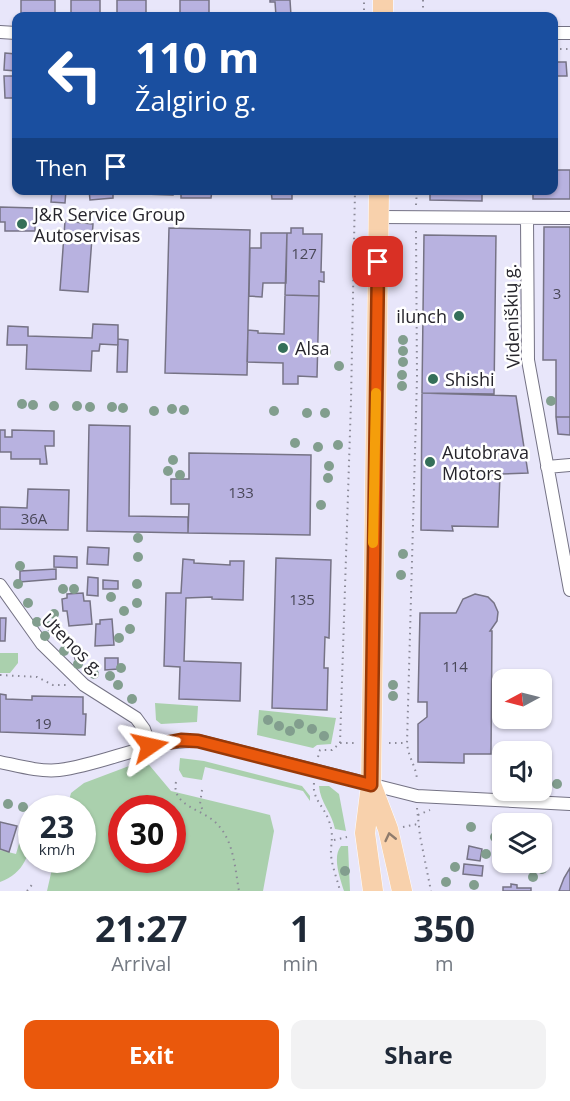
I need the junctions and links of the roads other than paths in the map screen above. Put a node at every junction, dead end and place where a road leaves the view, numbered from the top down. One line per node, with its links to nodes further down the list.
1 (379, 195): 2 (main road)
2 (379, 217): 3 (street); 11 (main road)
3 (527, 218): 4 (street); 6 (street, Videniškių g.)
4 (570, 218)
5 (570, 465): 6 (street)
6 (547, 467): 8 (street, Videniškių g.)
7 (0, 585): 9 (street, Utenos g.)
8 (570, 590)
9 (150, 746): 10 (street); 11 (street)
10 (0, 762)
11 (371, 785): 12 (street); 13 (main road); 14 (main road, one-way to 11)
12 (570, 804)
13 (373, 891)
14 (402, 891)

